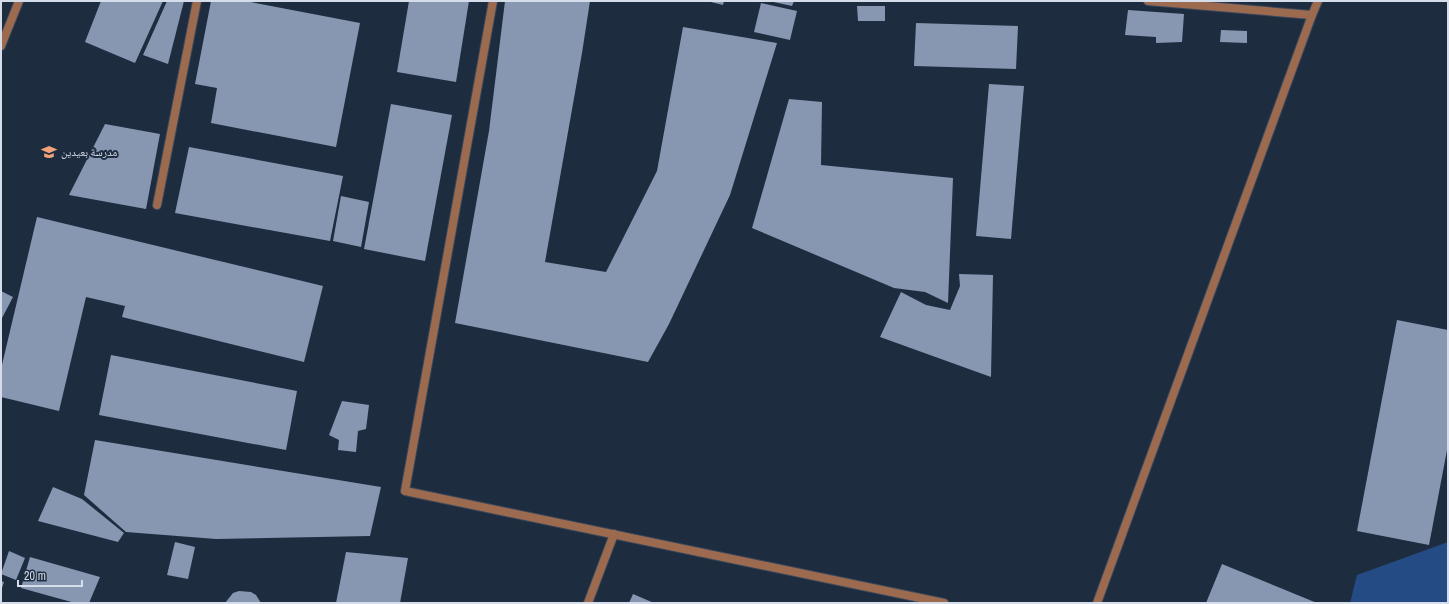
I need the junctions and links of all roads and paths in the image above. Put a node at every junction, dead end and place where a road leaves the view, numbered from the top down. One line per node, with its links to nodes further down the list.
1 (19, 1): 7 (street)
2 (197, 1): 8 (street)
3 (494, 1): 9 (street)
4 (1148, 1): 6 (street)
5 (1318, 1): 6 (street)
6 (1312, 15): 12 (street)
7 (1, 46)
8 (158, 205)
9 (614, 534): 10 (street); 11 (street)
10 (588, 603)
11 (944, 603)
12 (1097, 603)

